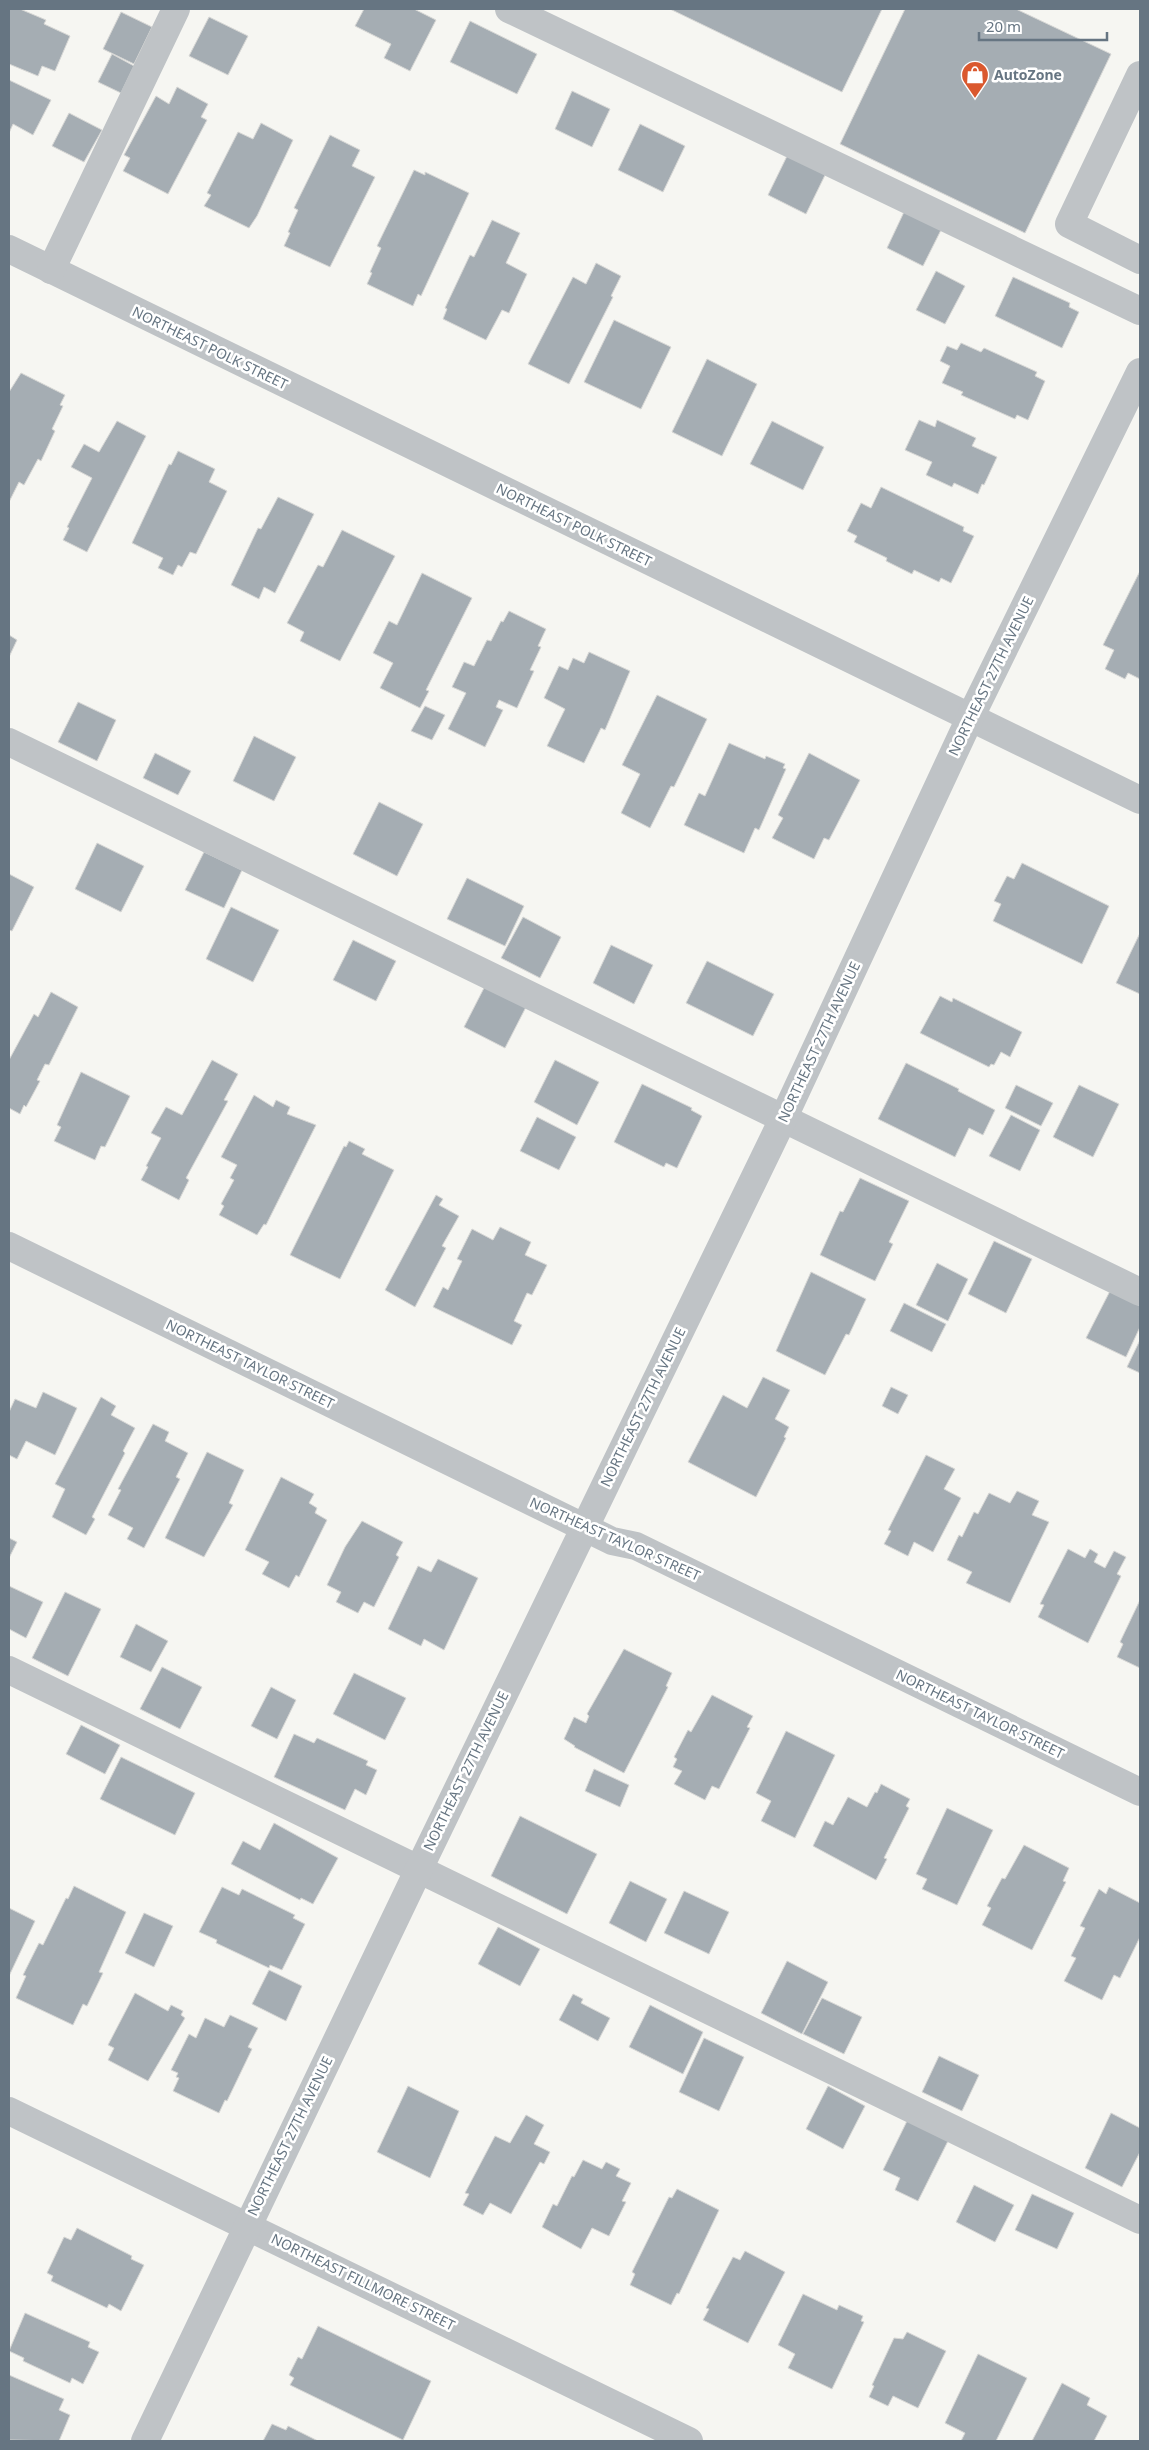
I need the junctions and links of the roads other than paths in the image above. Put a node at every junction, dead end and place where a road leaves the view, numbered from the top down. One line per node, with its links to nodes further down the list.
1 (176, 9): 6 (street)
2 (509, 9): 7 (street)
3 (1140, 75): 5 (street)
4 (9, 249): 6 (street, NORTHEAST POLK STREET)
5 (1140, 260)
6 (51, 270): 9 (street, NORTHEAST POLK STREET)
7 (1140, 311)
8 (1140, 372): 9 (street, NORTHEAST 27TH AVENUE)
9 (970, 718): 11 (street, NORTHEAST POLK STREET); 12 (street, NORTHEAST 27TH AVENUE)
10 (9, 742): 12 (street)
11 (1140, 800)
12 (784, 1118): 14 (street); 15 (street, NORTHEAST 27TH AVENUE)
13 (9, 1246): 15 (street, NORTHEAST TAYLOR STREET)
14 (1140, 1292)
15 (584, 1527): 17 (street, NORTHEAST TAYLOR STREET); 18 (street, NORTHEAST 27TH AVENUE)
16 (9, 1670): 18 (street)
17 (1140, 1792)
18 (418, 1870): 20 (street); 21 (street, NORTHEAST 27TH AVENUE)
19 (9, 2112): 21 (street, NORTHEAST FILLMORE STREET)
20 (1140, 2220)
21 (247, 2226): 22 (street, NORTHEAST 27TH AVENUE); 23 (street, NORTHEAST FILLMORE STREET)
22 (145, 2441)
23 (689, 2441)

